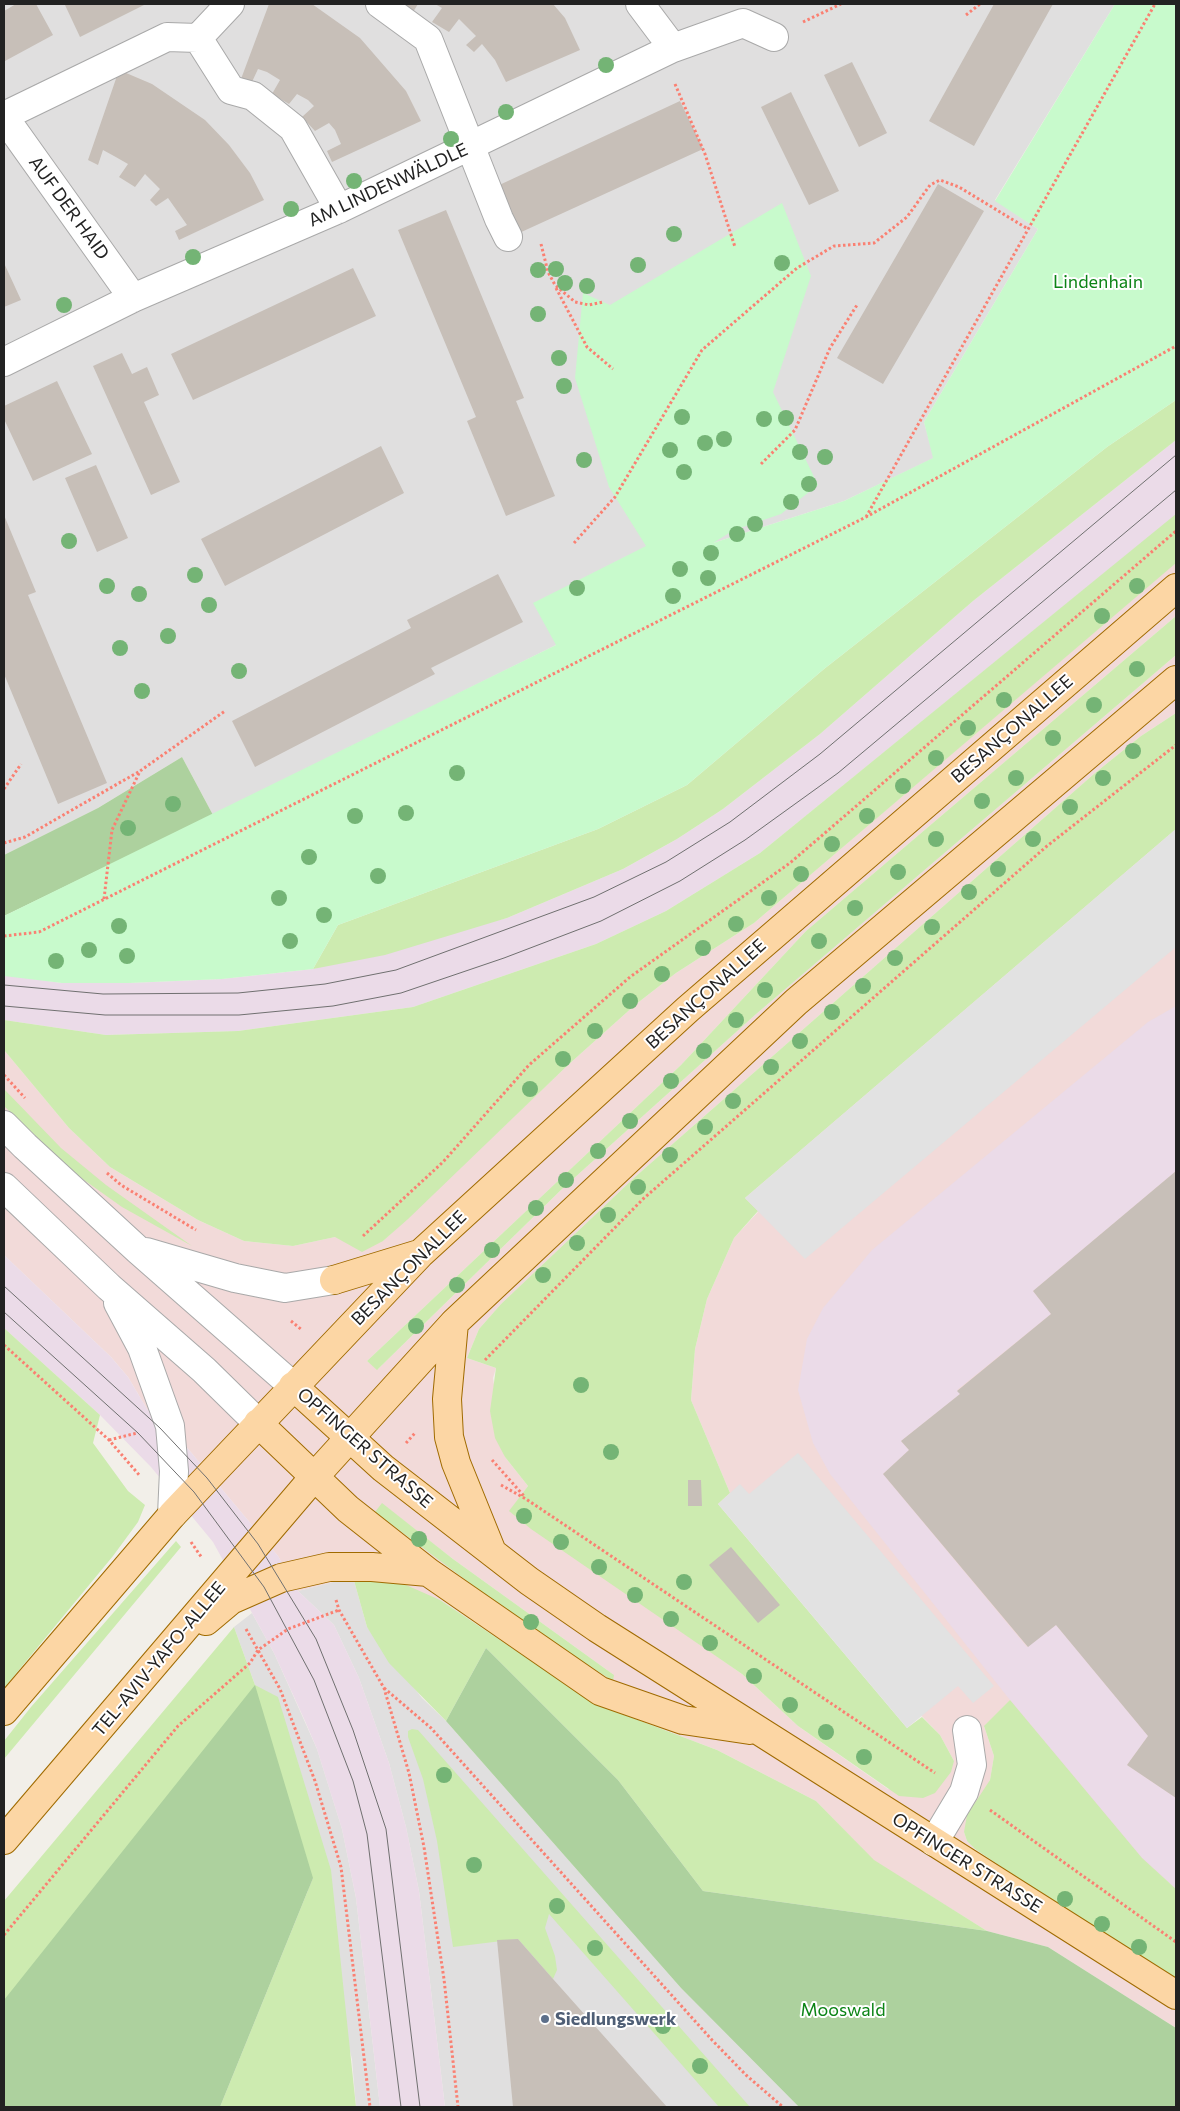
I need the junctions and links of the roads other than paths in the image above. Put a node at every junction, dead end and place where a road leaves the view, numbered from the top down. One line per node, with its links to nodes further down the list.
1 (230, 4): 5 (street)
2 (380, 4): 8 (street)
3 (640, 4): 6 (street)
4 (774, 37): 6 (street, AM LINDENWÄLDLE)
5 (198, 38): 7 (street); 9 (street)
6 (668, 50): 8 (street, AM LINDENWÄLDLE)
7 (4, 117): 11 (street, AUF DER HAID)
8 (471, 145): 9 (street, AM LINDENWÄLDLE); 10 (street)
9 (339, 209): 11 (street, AM LINDENWÄLDLE)
10 (508, 237)
11 (133, 298): 12 (street, AM LINDENWÄLDLE)
12 (4, 362)
13 (1176, 588): 18 (main road, BESANÇONALLEE)
14 (1176, 680): 21 (main road)
15 (4, 1124): 17 (street, OPFINGER STRASSE)
16 (4, 1187): 20 (street, OPFINGER STRASSE)
17 (138, 1250): 19 (street); 22 (street, OPFINGER STRASSE)
18 (420, 1254): 19 (main road); 22 (main road, BESANÇONALLEE)
19 (334, 1280)
20 (109, 1286): 23 (street, OPFINGER STRASSE); 26 (street)
21 (454, 1323): 24 (main road); 27 (main road)
22 (293, 1386): 23 (main road, BESANÇONALLEE); 24 (main road, OPFINGER STRASSE)
23 (258, 1423): 25 (main road, OPFINGER STRASSE); 26 (main road)
24 (350, 1438): 25 (main road); 27 (main road, OPFINGER STRASSE)
25 (314, 1477): 28 (main road, OPFINGER STRASSE); 29 (main road, TEL-AVIV-YAFO-ALLEE)
26 (172, 1515): 30 (main road)
27 (493, 1553): 32 (main road, OPFINGER STRASSE)
28 (428, 1572): 29 (main road); 32 (main road, OPFINGER STRASSE)
29 (160, 1659): 33 (main road, TEL-AVIV-YAFO-ALLEE)
30 (4, 1711)
31 (967, 1730): 34 (street)
32 (758, 1732): 34 (main road, OPFINGER STRASSE)
33 (4, 1840)
34 (934, 1842): 35 (main road, OPFINGER STRASSE)
35 (1176, 1995)

